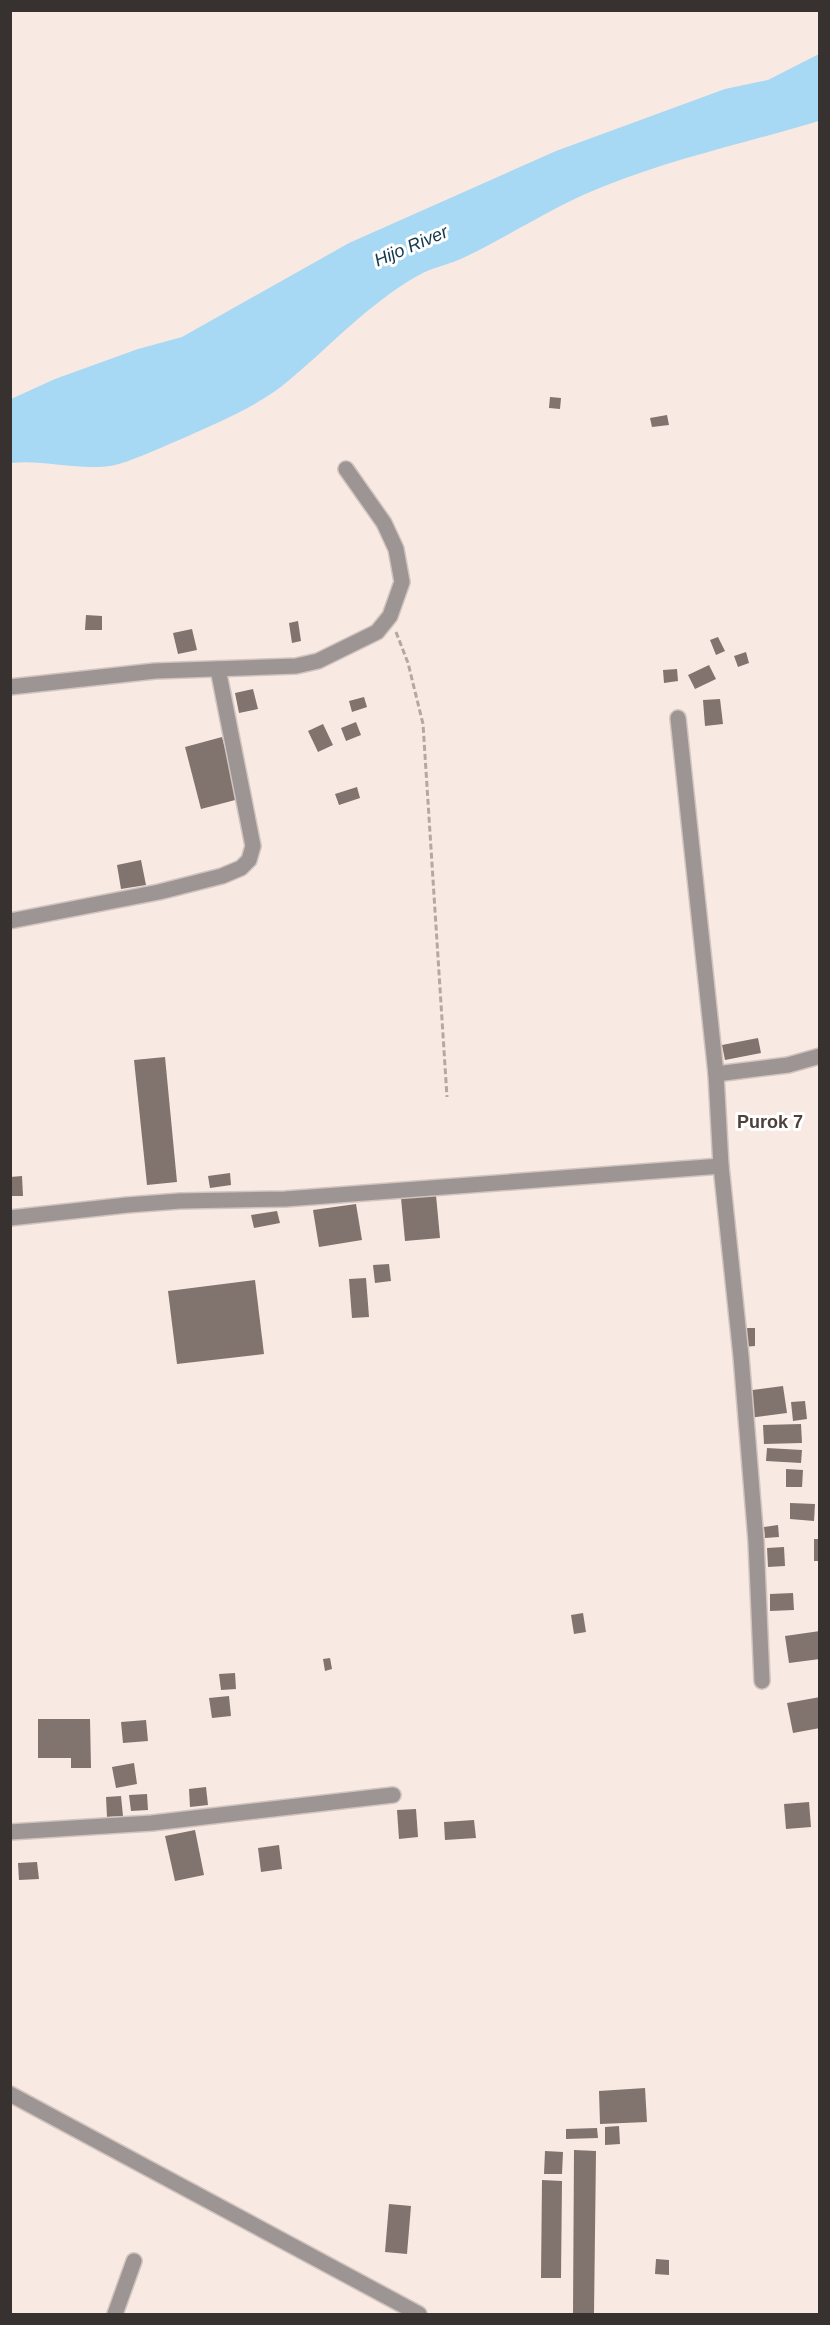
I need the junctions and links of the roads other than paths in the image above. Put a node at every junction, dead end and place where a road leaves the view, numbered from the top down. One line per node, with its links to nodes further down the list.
1 (346, 469): 2 (street)
2 (218, 669): 3 (street); 5 (street)
3 (10, 687)
4 (678, 718): 7 (street)
5 (10, 921)
6 (819, 1056): 7 (street)
7 (716, 1074): 8 (street)
8 (721, 1166): 9 (street); 10 (street)
9 (10, 1218)
10 (762, 1681)
11 (393, 1795): 12 (street)
12 (10, 1832)
13 (10, 2094): 16 (street)
14 (134, 2261): 15 (street)
15 (115, 2314)
16 (419, 2314)

